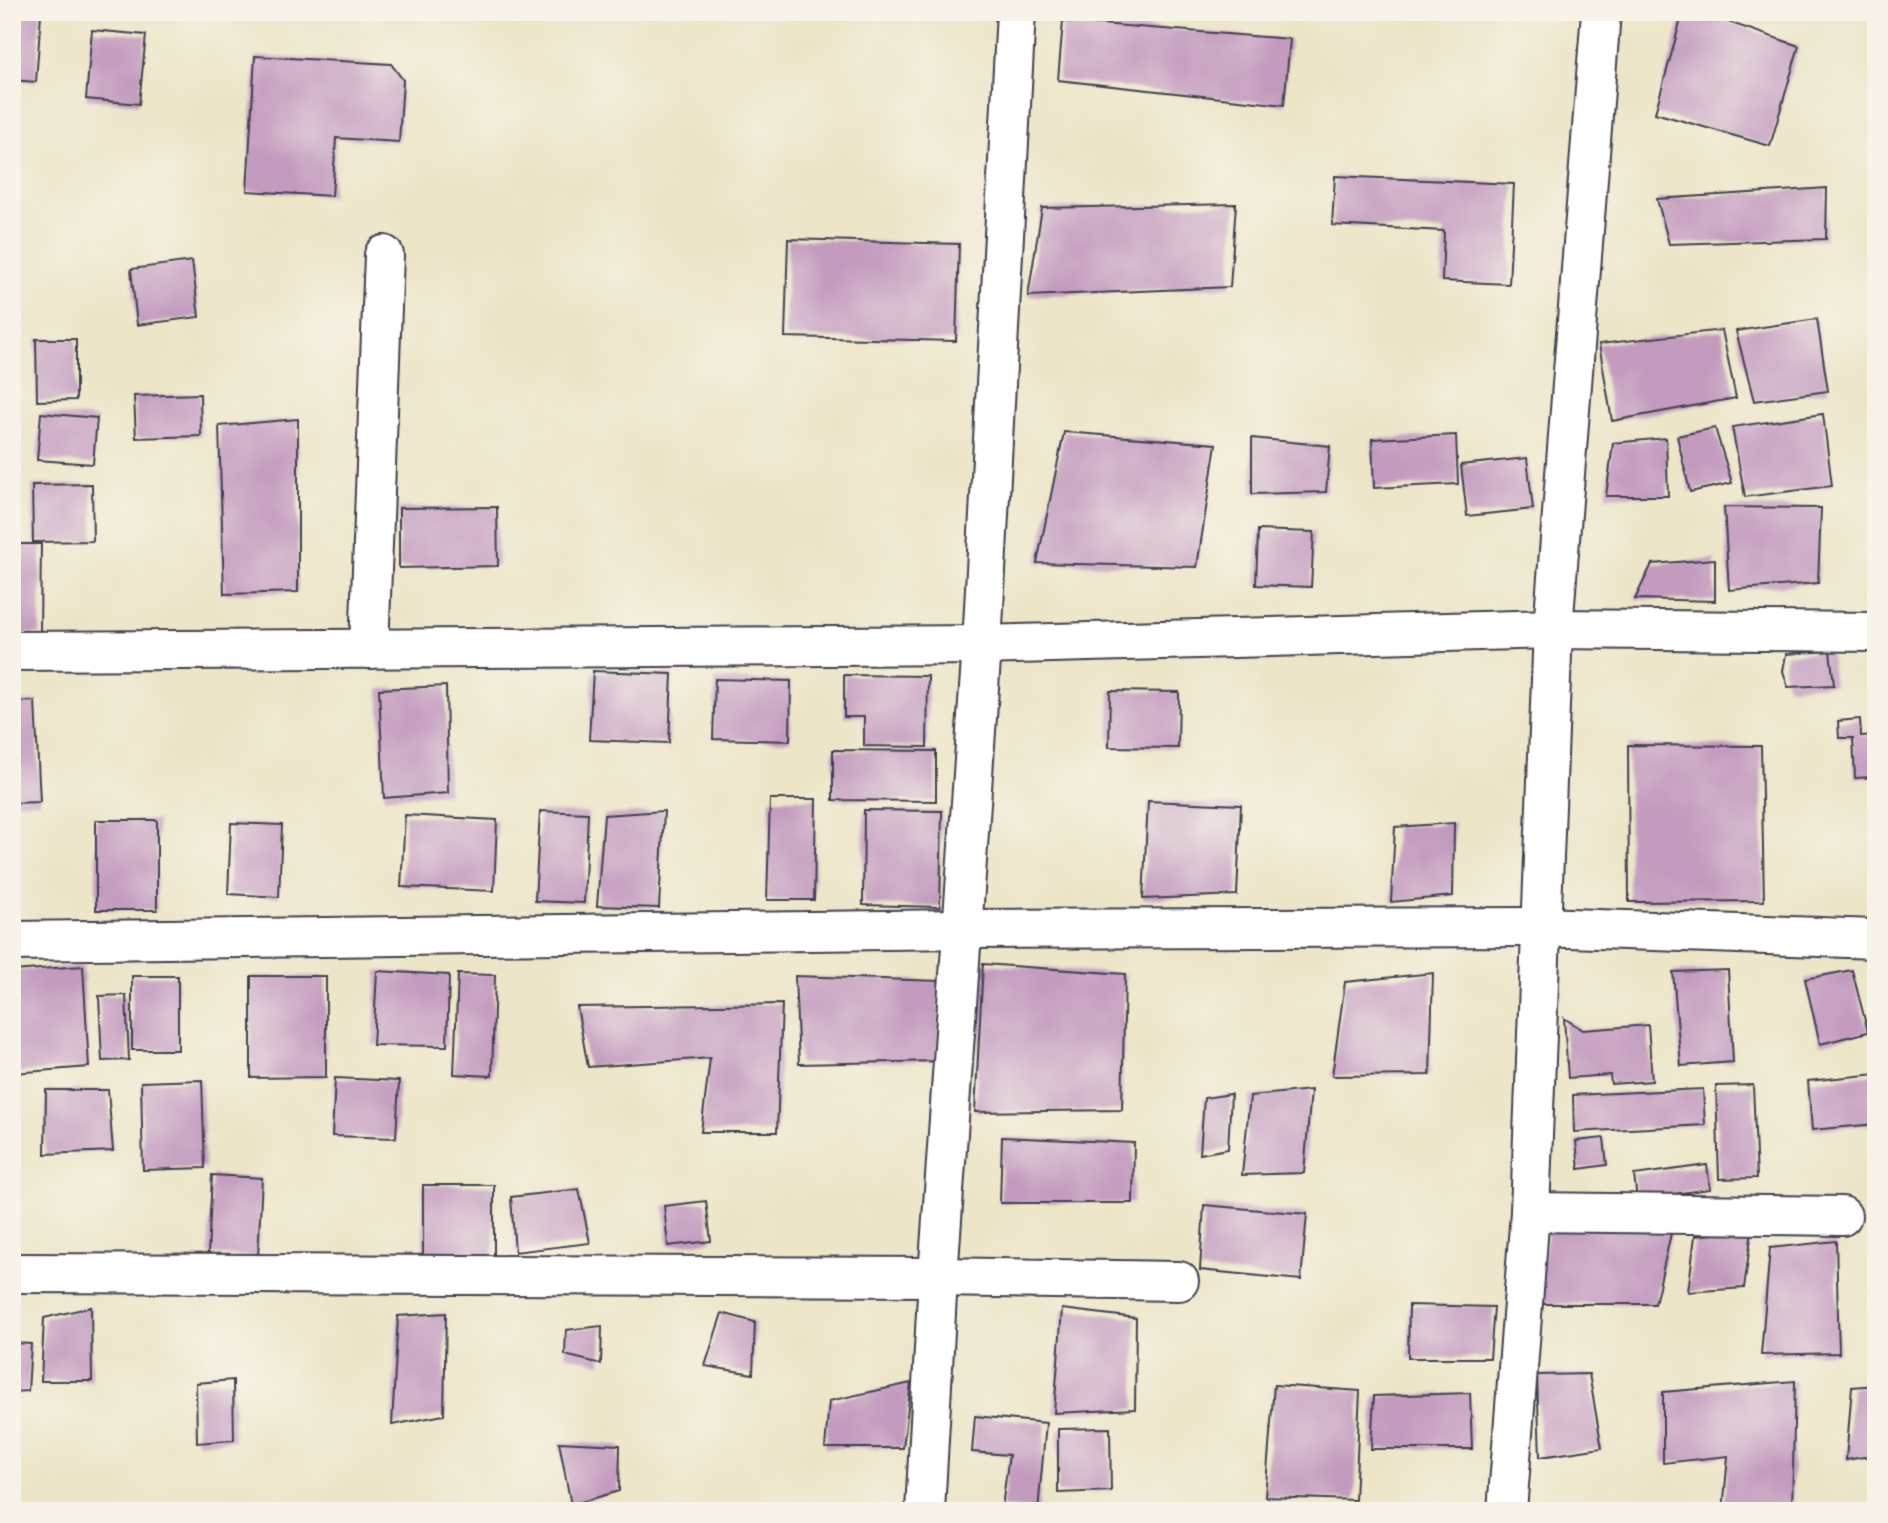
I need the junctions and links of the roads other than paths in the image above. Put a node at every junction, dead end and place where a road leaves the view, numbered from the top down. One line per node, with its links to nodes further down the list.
1 (1016, 12): 6 (street)
2 (1601, 12): 4 (street)
3 (384, 255): 7 (street)
4 (1553, 629): 5 (street); 6 (street); 9 (street)
5 (1876, 632)
6 (982, 645): 7 (street); 10 (street)
7 (369, 649): 8 (street)
8 (12, 651)
9 (1541, 927): 10 (street); 11 (street); 13 (street)
10 (962, 929): 12 (street); 16 (street)
11 (1876, 939)
12 (12, 941)
13 (1530, 1212): 14 (street); 19 (street)
14 (1842, 1216)
15 (12, 1273): 16 (street)
16 (938, 1277): 17 (street); 18 (street)
17 (1179, 1281)
18 (925, 1511)
19 (1507, 1511)

